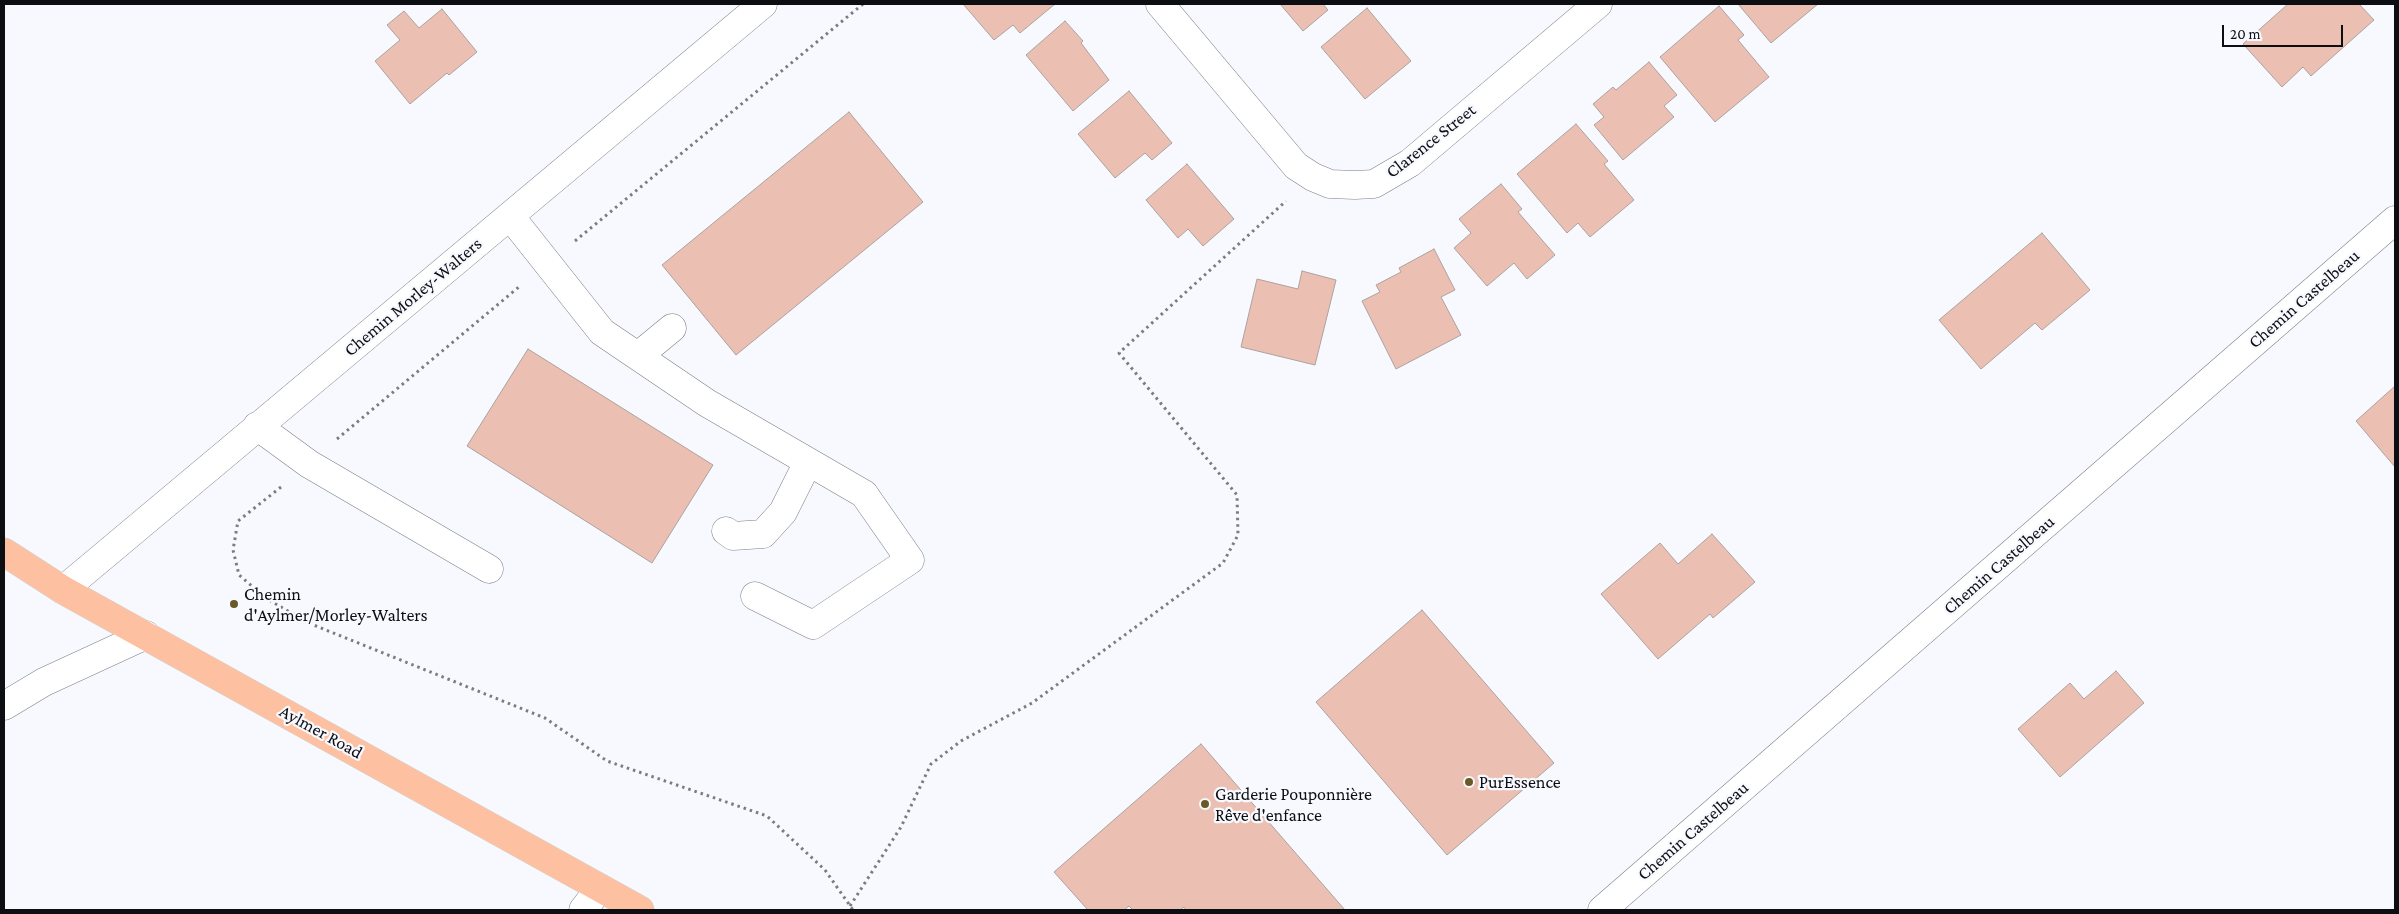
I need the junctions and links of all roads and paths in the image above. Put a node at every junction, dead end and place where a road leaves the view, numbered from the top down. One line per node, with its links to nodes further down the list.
1 (763, 4): 6 (street, Chemin Morley-Walters)
2 (863, 4): 8 (path)
3 (1160, 4): 5 (street, Clarence Street)
4 (1598, 4): 5 (street, Clarence Street)
5 (1313, 177): 22 (path)
6 (510, 216): 8 (street); 11 (street, Chemin Morley-Walters)
7 (2395, 220): 26 (street, Chemin Castelbeau)
8 (548, 263): 10 (street); 13 (path)
9 (672, 328): 10 (street)
10 (638, 356): 12 (street)
11 (257, 426): 13 (street); 17 (street, Chemin Morley-Walters)
12 (808, 462): 14 (street); 18 (street)
13 (309, 464): 16 (street); 22 (path)
14 (726, 532)
15 (4, 552): 17 (main road, Aylmer Road)
16 (489, 569)
17 (63, 590): 19 (main road, Aylmer Road)
18 (755, 596)
19 (146, 635): 20 (street); 21 (main road, Aylmer Road)
20 (4, 706)
21 (600, 888): 23 (street); 24 (main road, Aylmer Road)
22 (850, 906): 25 (path)
23 (583, 910)
24 (640, 910)
25 (852, 910)
26 (1602, 910)

